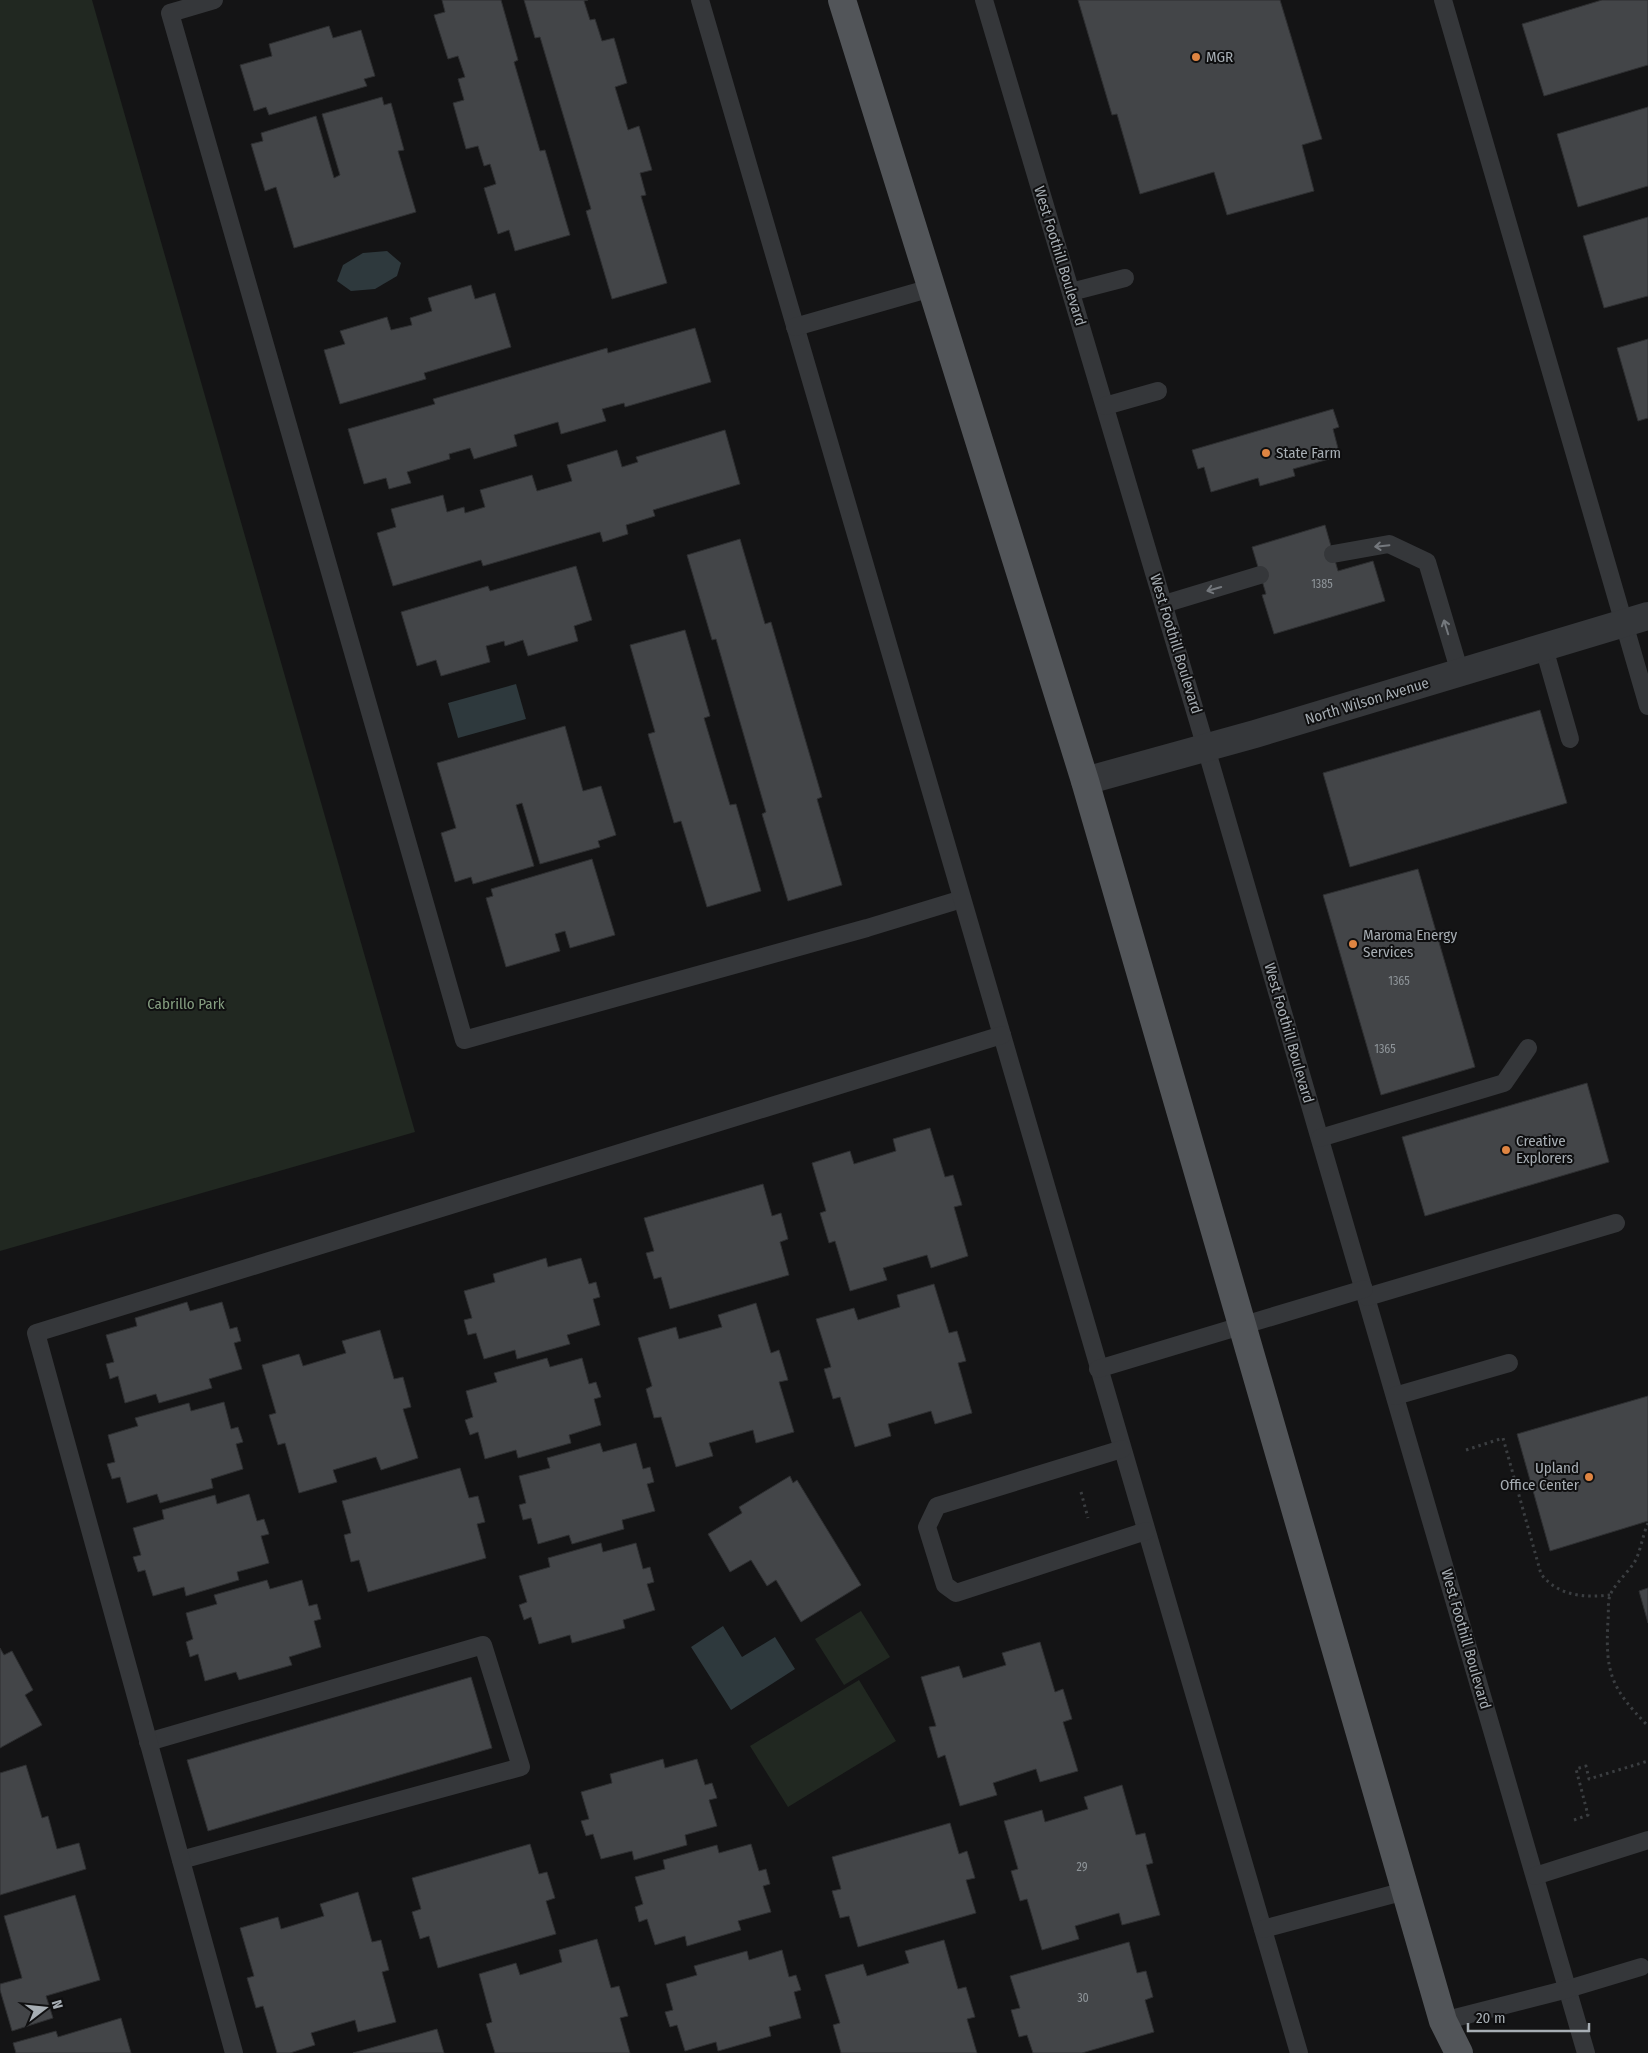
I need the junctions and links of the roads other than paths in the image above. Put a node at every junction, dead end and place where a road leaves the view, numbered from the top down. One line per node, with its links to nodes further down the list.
1 (214, 0): 22 (lane)
2 (700, 0): 9 (lane)
3 (842, 0): 7 (main road)
4 (984, 0): 8 (lane, West Foothill Boulevard)
5 (1443, 0): 15 (lane)
6 (1125, 278): 8 (lane)
7 (932, 288): 9 (lane); 21 (main road)
8 (1071, 292): 11 (lane, West Foothill Boulevard)
9 (795, 327): 22 (lane)
10 (1158, 391): 11 (lane)
11 (1105, 406): 14 (lane, West Foothill Boulevard)
12 (1333, 554): 17 (lane, one-way to 12)
13 (1260, 575): 14 (lane, one-way to 14)
14 (1164, 604): 20 (lane, West Foothill Boulevard)
15 (1636, 619): 16 (street, North Wilson Avenue); 18 (lane)
16 (1544, 648): 17 (street, North Wilson Avenue); 19 (lane)
17 (1460, 673): 20 (street, North Wilson Avenue)
18 (1648, 706)
19 (1570, 739)
20 (1206, 748): 21 (street, North Wilson Avenue); 25 (lane, West Foothill Boulevard)
21 (1085, 781): 28 (main road)
22 (962, 899): 23 (lane)
23 (1002, 1035): 30 (lane); 34 (lane)
24 (1528, 1048): 25 (lane)
25 (1320, 1138): 27 (lane, West Foothill Boulevard)
26 (1616, 1223): 27 (lane)
27 (1365, 1293): 28 (lane); 31 (lane, West Foothill Boulevard)
28 (1242, 1325): 30 (lane); 38 (main road)
29 (1508, 1363): 31 (lane)
30 (1098, 1369): 32 (lane)
31 (1395, 1396): 37 (lane, West Foothill Boulevard)
32 (1122, 1449): 33 (lane); 33 (lane)
33 (1146, 1531): 39 (lane)
34 (148, 1742): 36 (lane); 36 (lane)
35 (1648, 1840): 37 (lane)
36 (180, 1860): 43 (lane)
37 (1535, 1876): 41 (lane, West Foothill Boulevard)
38 (1405, 1891): 39 (lane); 42 (main road)
39 (1263, 1929): 44 (lane)
40 (1640, 1967): 41 (lane)
41 (1568, 1989): 42 (lane); 47 (lane, West Foothill Boulevard)
42 (1443, 2021): 45 (main road); 46 (main road)
43 (234, 2053)
44 (1299, 2053)
45 (1442, 2053)
46 (1459, 2053)
47 (1586, 2053)

